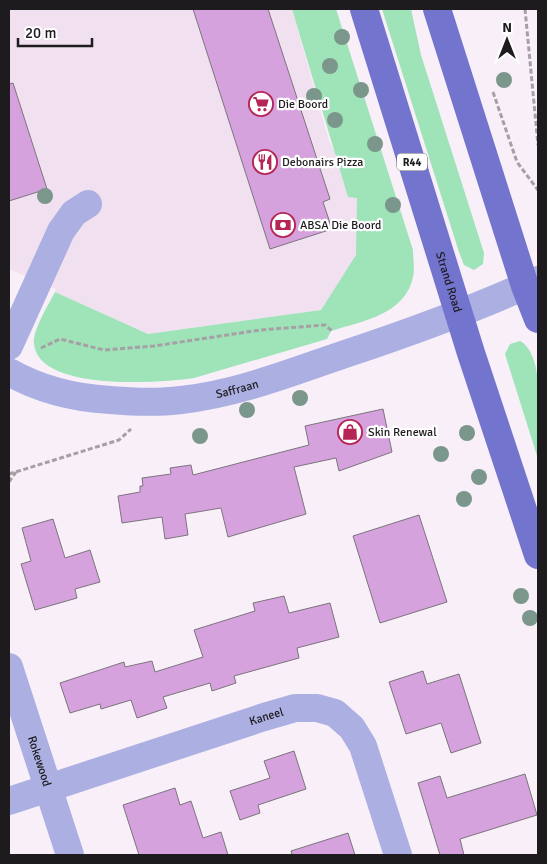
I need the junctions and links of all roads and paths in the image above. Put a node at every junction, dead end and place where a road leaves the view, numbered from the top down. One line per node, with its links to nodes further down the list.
1 (364, 9): 9 (main road, Strand Road / R44)
2 (437, 9): 8 (main road)
3 (525, 9): 5 (path)
4 (493, 90): 6 (path)
5 (538, 145)
6 (538, 190)
7 (88, 204): 12 (street)
8 (532, 283): 9 (street, Saffraan); 10 (main road)
9 (460, 314): 14 (street, Saffraan); 19 (main road, Strand Road / R44)
10 (538, 319)
11 (334, 333): 13 (path)
12 (9, 346)
13 (41, 348)
14 (9, 372)
15 (133, 427): 16 (path)
16 (16, 471): 17 (path); 18 (path)
17 (9, 474)
18 (9, 482)
19 (538, 554)
20 (9, 667): 21 (street, Rokewood)
21 (49, 789): 22 (street, Kaneel); 23 (street, Rokewood); 24 (street, Kaneel)
22 (9, 801)
23 (70, 855)
24 (398, 855)

